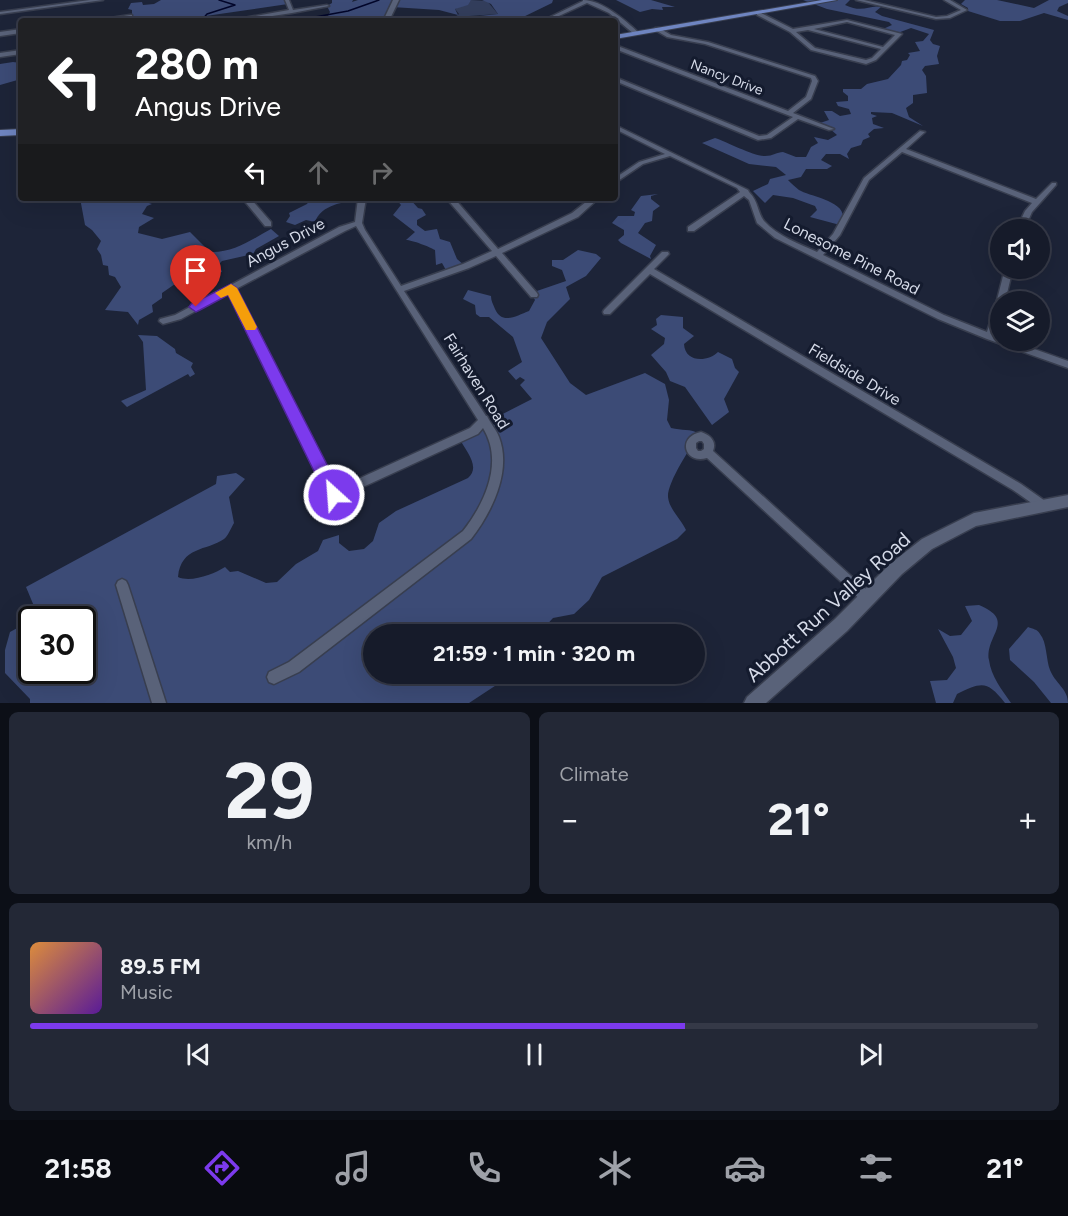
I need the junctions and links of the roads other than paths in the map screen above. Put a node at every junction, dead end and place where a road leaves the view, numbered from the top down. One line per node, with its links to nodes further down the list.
1 (101, 0): 10 (street)
2 (287, 0): 9 (street)
3 (396, 0): 15 (street)
4 (834, 0): 11 (main road)
5 (858, 0): 6 (street)
6 (946, 0)
7 (586, 1): 16 (street); 22 (street)
8 (327, 6): 9 (street)
9 (292, 12): 14 (street)
10 (0, 13)
11 (759, 14): 17 (main road); 21 (street)
12 (130, 16): 13 (street)
13 (115, 18)
14 (250, 18)
15 (387, 18)
16 (550, 18)
17 (667, 28): 19 (main road); 25 (street)
18 (807, 28): 21 (street); 27 (street); 27 (street)
19 (657, 29): 22 (main road); 25 (street)
20 (18, 31): 23 (street)
21 (792, 31): 27 (street)
22 (636, 33): 24 (main road)
23 (0, 34)
24 (618, 36)
25 (680, 37): 31 (street)
26 (618, 48): 31 (street, Nancy Drive)
27 (885, 49)
28 (18, 52): 29 (street)
29 (0, 55)
30 (618, 80): 32 (street)
31 (789, 113): 32 (street, Nancy Drive)
32 (797, 117): 34 (street, Nancy Drive)
33 (618, 128): 39 (street)
34 (831, 129)
35 (18, 132): 37 (main road)
36 (922, 132): 38 (street)
37 (0, 133)
38 (901, 149): 47 (street); 54 (street)
39 (670, 153): 40 (street); 42 (street)
40 (618, 179)
41 (1054, 184): 47 (street)
42 (746, 191): 51 (street); 54 (street, Lonesome Pine Road)
43 (249, 201): 50 (street)
44 (362, 201): 49 (street)
45 (453, 201): 52 (street)
46 (588, 201): 52 (street)
47 (1036, 202): 48 (street)
48 (1024, 219)
49 (358, 223): 56 (street, Angus Drive); 57 (street, Fairhaven Road)
50 (268, 224)
51 (691, 229)
52 (497, 251): 57 (street); 58 (street)
53 (664, 254): 55 (street)
54 (818, 256): 61 (street, Lonesome Pine Road)
55 (650, 270): 59 (street); 68 (street, Fieldside Drive)
56 (231, 288): 60 (street, Angus Drive); 66 (street)
57 (399, 290): 64 (street, Fairhaven Road)
58 (534, 295)
59 (607, 312)
60 (163, 321)
61 (990, 337)
62 (1029, 351): 63 (street, Lonesome Pine Road)
63 (1068, 365)
64 (484, 419): 66 (street); 72 (street, Fairhaven Road)
65 (708, 453): 71 (street)
66 (334, 495): 69 (street)
67 (1068, 501): 68 (street, Abbott Run Valley Road)
68 (1044, 506): 71 (street, Abbott Run Valley Road)
69 (329, 515)
70 (122, 585): 73 (street)
71 (867, 598): 74 (street, Abbott Run Valley Road)
72 (274, 677)
73 (159, 703)
74 (753, 703)

